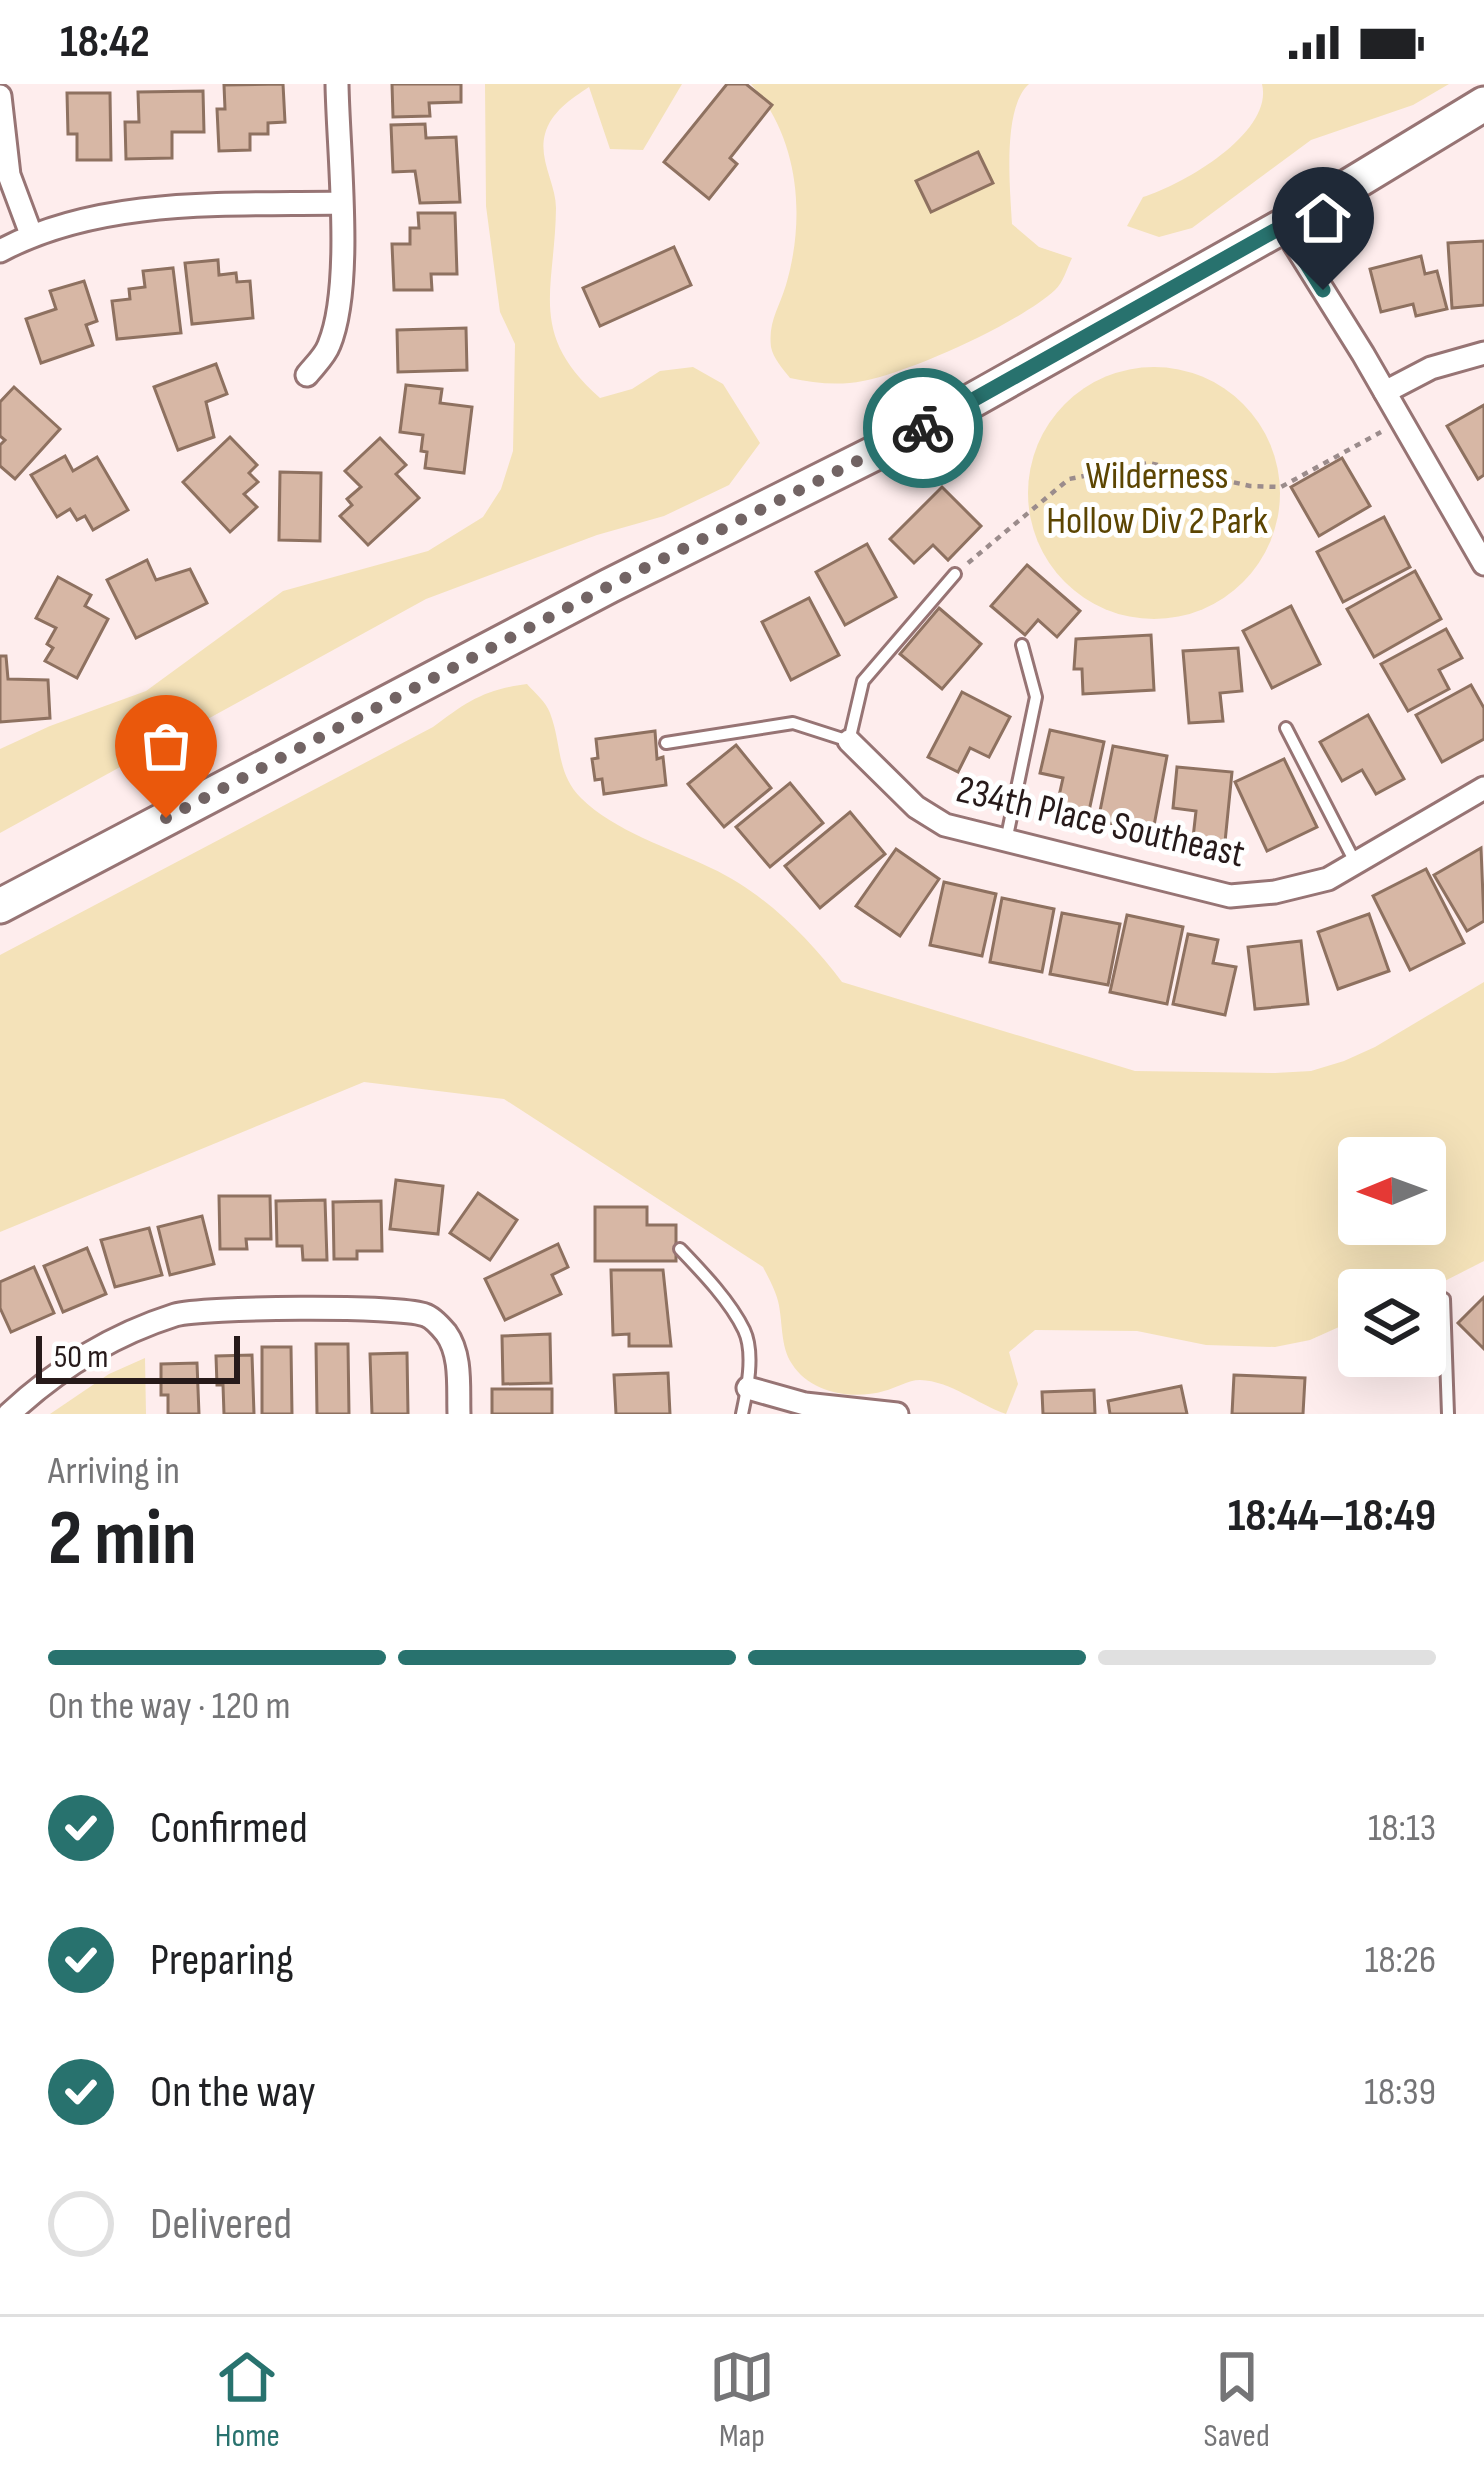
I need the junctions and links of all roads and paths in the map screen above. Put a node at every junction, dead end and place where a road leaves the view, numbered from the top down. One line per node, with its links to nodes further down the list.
1 (337, 84): 4 (street)
2 (0, 96): 6 (street)
3 (1484, 104): 5 (main road)
4 (340, 203): 6 (street); 9 (street)
5 (1283, 226): 10 (street); 21 (main road)
6 (31, 234): 7 (street)
7 (0, 251)
8 (1484, 353): 10 (street)
9 (307, 375)
10 (1385, 392): 11 (street)
11 (1402, 421): 12 (street); 13 (path)
12 (1484, 564)
13 (955, 574): 16 (lane)
14 (1022, 645): 19 (lane)
15 (1286, 728): 20 (lane)
16 (849, 741): 17 (lane); 19 (street, 234th Place Southeast)
17 (666, 743)
18 (1484, 788): 20 (street, 234th Place Southeast)
19 (1006, 842): 20 (street, 234th Place Southeast)
20 (1356, 864)
21 (0, 906)
22 (680, 1249): 24 (lane)
23 (1446, 1356): 29 (lane)
24 (748, 1388): 27 (lane); 28 (street)
25 (9, 1414): 26 (street)
26 (459, 1414)
27 (742, 1414)
28 (897, 1414)
29 (1448, 1414)

